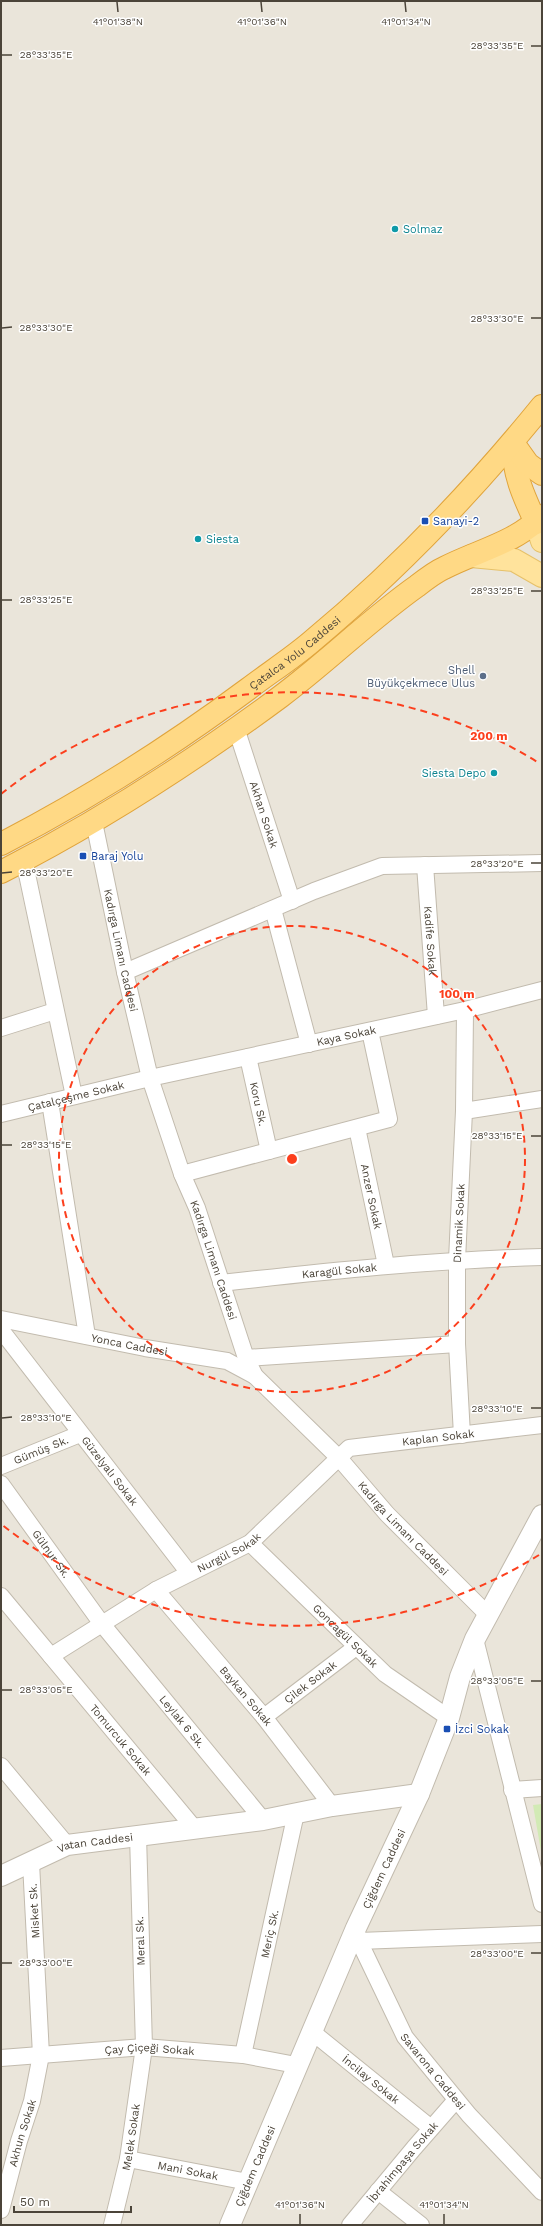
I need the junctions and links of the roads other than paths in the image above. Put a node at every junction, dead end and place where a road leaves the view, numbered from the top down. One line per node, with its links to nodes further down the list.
1 (542, 406): 2 (highway, Çatalca Yolu Caddesi)
2 (513, 442): 3 (highway); 4 (highway); 9 (highway, Çatalca Yolu Caddesi)
3 (542, 474)
4 (540, 527): 5 (highway)
5 (471, 556): 6 (main road); 7 (highway)
6 (542, 576)
7 (236, 728): 8 (highway); 14 (street, Akhan Sokak)
8 (94, 822): 10 (highway); 16 (street, Kadırga Limanı Caddesi)
9 (1, 844)
10 (24, 860): 13 (highway); 18 (street)
11 (542, 862): 12 (street)
12 (425, 865): 14 (street); 20 (street, Kadife Sokak)
13 (1, 872)
14 (292, 901): 15 (street)
15 (273, 909): 16 (street); 23 (street)
16 (125, 972): 25 (street, Kadırga Limanı Caddesi)
17 (542, 990): 19 (street, Kaya Sokak)
18 (55, 1010): 21 (street); 26 (street)
19 (465, 1010): 20 (street, Kaya Sokak); 29 (street, Dinamik Sokak)
20 (436, 1016): 22 (street, Kaya Sokak)
21 (1, 1028)
22 (370, 1031): 23 (street, Kaya Sokak); 31 (street)
23 (309, 1044): 24 (street, Kaya Sokak)
24 (248, 1057): 25 (street, Kaya Sokak); 32 (street, Koru Sk.)
25 (150, 1078): 26 (street, Çatalçeşme Sokak); 33 (street, Kadırga Limanı Caddesi)
26 (74, 1096): 28 (street, Çatalçeşme Sokak)
27 (542, 1099): 29 (street)
28 (50, 1102): 30 (street, Çatalçeşme Sokak); 40 (street)
29 (464, 1111): 35 (street, Dinamik Sokak)
30 (1, 1114)
31 (357, 1128): 32 (street); 36 (street, Anzer Sokak)
32 (269, 1151): 33 (street)
33 (182, 1174): 37 (street, Kadırga Limanı Caddesi)
34 (542, 1257): 35 (street, Karagül Sokak)
35 (457, 1260): 36 (street, Karagül Sokak); 41 (street, Dinamik Sokak)
36 (386, 1265): 37 (street, Karagül Sokak)
37 (221, 1283): 42 (street, Kadırga Limanı Caddesi)
38 (1, 1319): 40 (street, Yonca Caddesi)
39 (1, 1330): 45 (street, Güzelyalı Sokak)
40 (87, 1336): 43 (street, Yonca Caddesi)
41 (457, 1344): 42 (street); 46 (street, Dinamik Sokak)
42 (246, 1358): 43 (street, Kadırga Limanı Caddesi)
43 (254, 1376): 47 (street, Kadırga Limanı Caddesi)
44 (542, 1425): 46 (street, Kaplan Sokak)
45 (80, 1434): 48 (street, Gümüş Sk.); 52 (street, Güzelyalı Sokak)
46 (462, 1435): 47 (street, Kaplan Sokak)
47 (339, 1458): 51 (street, Nurgül Sokak); 55 (street, Kadırga Limanı Caddesi)
48 (1, 1466)
49 (1, 1484): 56 (street, Gülnur Sk.)
50 (542, 1515): 55 (street, Çiğdem Caddesi)
51 (250, 1543): 52 (street, Nurgül Sokak); 58 (street, Goncagül Sokak)
52 (189, 1574): 53 (street, Nurgül Sokak)
53 (156, 1590): 56 (street, Nurgül Sokak); 60 (street, Baykan Sokak)
54 (1, 1596): 59 (street, Tomurcuk Sokak)
55 (487, 1614): 57 (street, Çiğdem Caddesi)
56 (102, 1624): 59 (street, Nurgül Sokak); 68 (street, Leylak 6 Sk.)
57 (475, 1639): 61 (street, Çiğdem Caddesi); 64 (street)
58 (356, 1647): 60 (street, Çilek Sokak); 61 (street, Goncagül Sokak)
59 (51, 1656): 69 (street, Tomurcuk Sokak)
60 (264, 1717): 66 (street, Baykan Sokak)
61 (449, 1718): 65 (street, Çiğdem Caddesi)
62 (1, 1766): 71 (street)
63 (542, 1788): 64 (street)
64 (512, 1790): 74 (street)
65 (419, 1794): 66 (street, Vatan Caddesi); 75 (street, Çiğdem Caddesi)
66 (332, 1806): 67 (street, Vatan Caddesi)
67 (296, 1813): 68 (street, Vatan Caddesi); 80 (street, Meriç Sk.)
68 (262, 1820): 69 (street, Vatan Caddesi)
69 (195, 1829): 70 (street, Vatan Caddesi)
70 (138, 1835): 71 (street, Vatan Caddesi); 78 (street, Meral Sk.)
71 (67, 1845): 72 (street, Vatan Caddesi)
72 (31, 1862): 73 (street, Vatan Caddesi); 79 (street, Misket Sk.)
73 (1, 1876)
74 (542, 1904)
75 (358, 1934): 76 (street); 77 (street, Çiğdem Caddesi); 83 (street, Savarona Caddesi)
76 (542, 1934)
77 (311, 2031): 82 (street, Çiğdem Caddesi); 84 (street, İncilay Sokak)
78 (144, 2047): 79 (street, Çay Çiçeği Sokak); 80 (street, Çay Çiçeği Sokak); 85 (street, Melek Sokak)
79 (41, 2055): 81 (street, Çay Çiçeği Sokak); 89 (street, Akhun Sokak)
80 (243, 2055): 82 (street, Çay Çiçeği Sokak)
81 (1, 2058)
82 (296, 2065): 86 (street, Çiğdem Caddesi)
83 (456, 2100): 84 (street, İbrahimpaşa Sokak); 88 (street, Savarona Caddesi)
84 (431, 2128): 87 (street, İbrahimpaşa Sokak)
85 (128, 2159): 86 (street, Mani Sokak); 91 (street, Melek Sokak)
86 (248, 2182): 92 (street, Çiğdem Caddesi)
87 (378, 2191): 90 (street); 93 (street, İbrahimpaşa Sokak)
88 (542, 2192)
89 (1, 2210)
90 (411, 2222)
91 (112, 2225)
92 (230, 2225)
93 (350, 2225)

